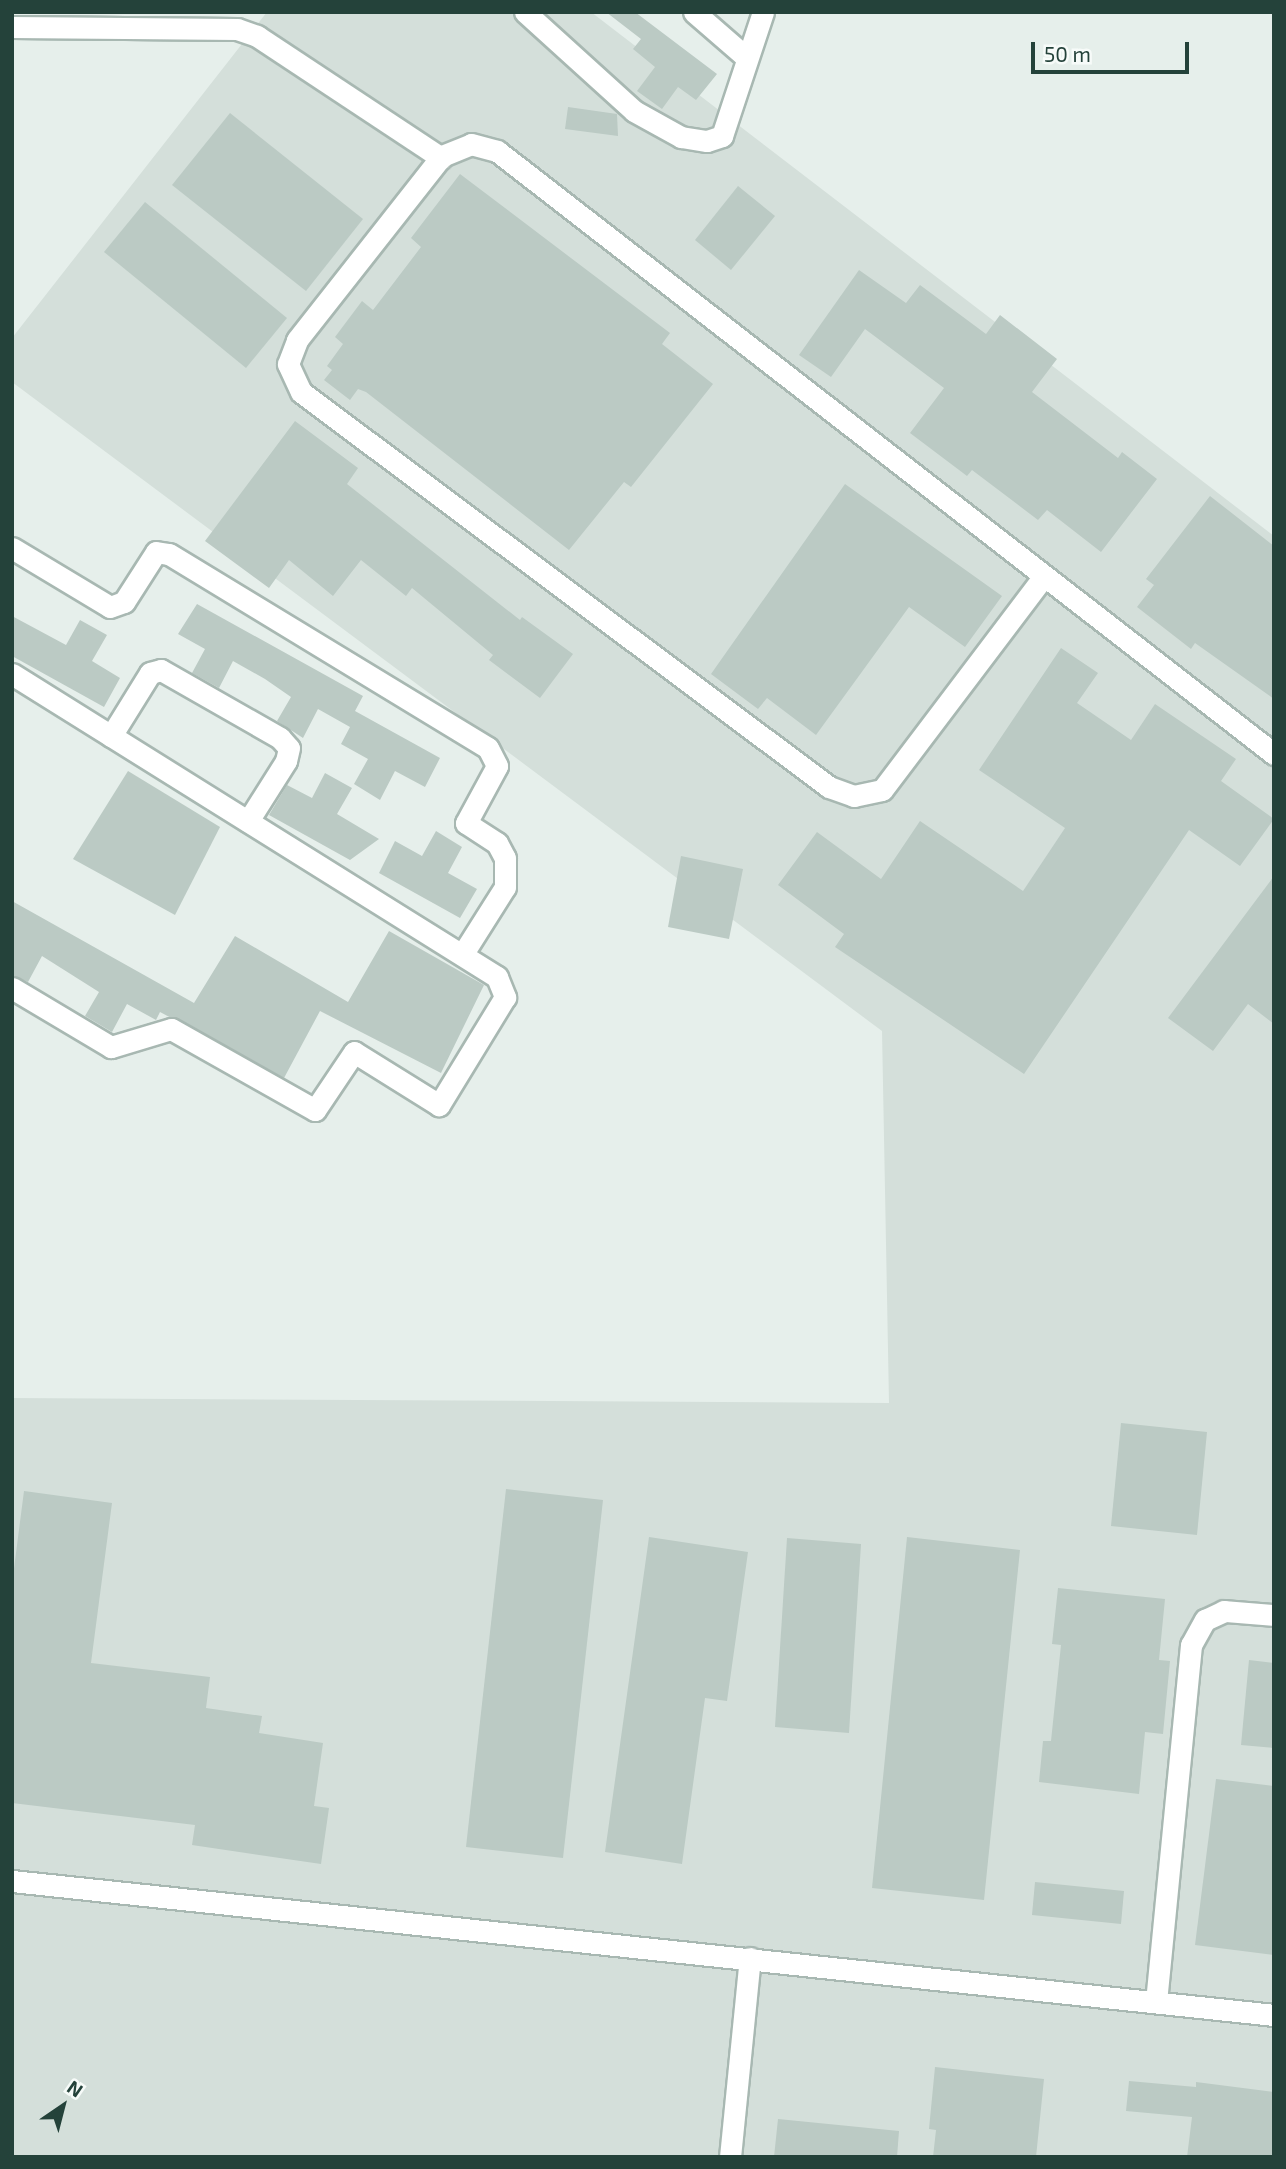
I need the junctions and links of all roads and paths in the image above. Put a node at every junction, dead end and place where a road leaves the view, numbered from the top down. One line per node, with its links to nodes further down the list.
1 (525, 12): 5 (street)
2 (694, 12): 5 (street)
3 (763, 12): 5 (street)
4 (12, 27): 6 (street)
5 (747, 58)
6 (441, 158): 8 (street); 8 (street)
7 (12, 548): 13 (street)
8 (1044, 576): 11 (street)
9 (12, 674): 10 (street)
10 (111, 736): 12 (street); 12 (street)
11 (1274, 754)
12 (248, 821): 13 (street)
13 (461, 955): 14 (street)
14 (12, 988)
15 (1274, 1615): 18 (street)
16 (12, 1881): 17 (street)
17 (750, 1958): 18 (street); 20 (street)
18 (1156, 2002): 19 (street)
19 (1274, 2015)
20 (730, 2157)

